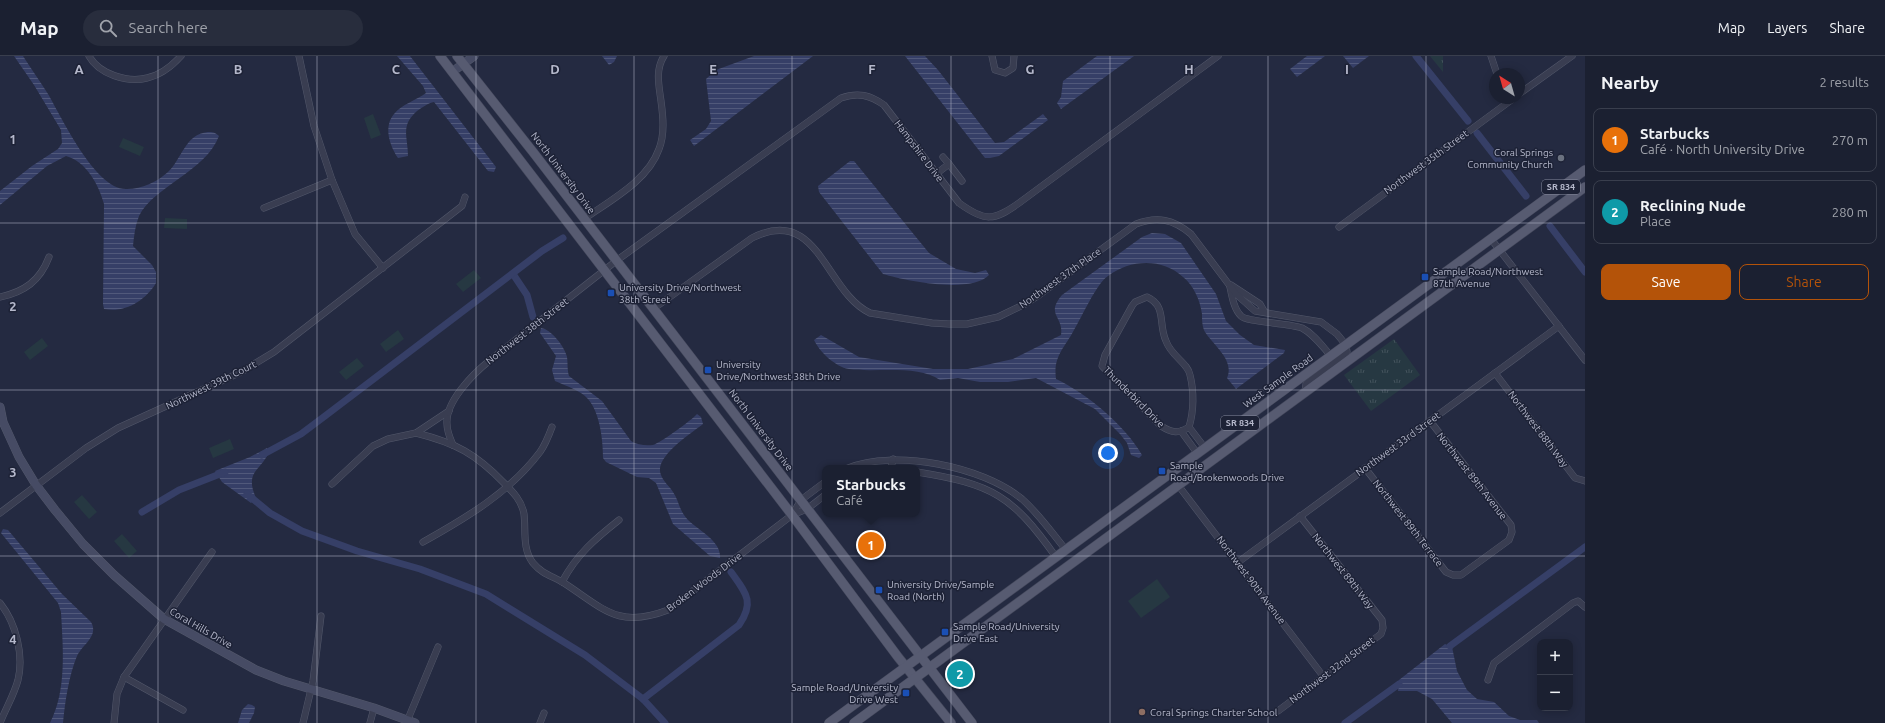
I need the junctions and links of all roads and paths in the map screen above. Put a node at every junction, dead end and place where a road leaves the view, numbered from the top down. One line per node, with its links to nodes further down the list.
1 (89, 56): 2 (street)
2 (181, 56)
3 (299, 56): 22 (street)
4 (440, 56): 15 (main road)
5 (457, 56): 13 (main road, North University Drive)
6 (474, 56): 13 (street)
7 (664, 56): 27 (street)
8 (992, 56): 9 (street)
9 (1014, 56)
10 (1218, 56): 21 (street, Hampshire Drive)
11 (1491, 56): 14 (street)
12 (1572, 56): 16 (street)
13 (463, 64): 15 (street); 27 (main road, North University Drive)
14 (1495, 68)
15 (452, 72): 34 (main road)
16 (1525, 90)
17 (1506, 104): 28 (street, Northwest 35th Street)
18 (943, 157): 19 (street)
19 (949, 164): 21 (street); 23 (street)
20 (1585, 170): 29 (main road, West Sample Road / SR 834)
21 (936, 174): 32 (street, Hampshire Drive)
22 (332, 180): 26 (street); 33 (street)
23 (962, 181)
24 (1585, 187): 30 (main road, SR 834)
25 (465, 196): 33 (street, Northwest 39th Court)
26 (264, 208)
27 (584, 219): 32 (main road, North University Drive)
28 (1339, 226)
29 (1491, 238): 30 (street); 41 (main road, West Sample Road / SR 834)
30 (1500, 250): 40 (street); 45 (main road, SR 834)
31 (49, 257): 36 (street)
32 (616, 261): 34 (street, Northwest 38th Street); 37 (main road, North University Drive)
33 (382, 268): 71 (street, Northwest 39th Court)
34 (604, 270): 48 (main road); 50 (street, Northwest 38th Street)
35 (1229, 284): 37 (street, Northwest 37th Place); 38 (street, Northwest 37th Place); 39 (street, Northwest 37th Place)
36 (0, 297)
37 (653, 309): 46 (main road, North University Drive)
38 (1264, 311): 39 (street); 41 (street)
39 (1262, 320): 42 (street, Northwest 37th Place)
40 (1559, 326): 43 (street); 44 (street, Northwest 33rd Street)
41 (1346, 345): 42 (main road, West Sample Road / SR 834); 45 (street)
42 (1331, 356): 53 (main road, West Sample Road / SR 834)
43 (1585, 360)
44 (1495, 374): 52 (street, Northwest 33rd Street); 67 (street, Northwest 88th Way)
45 (1305, 392): 72 (main road, SR 834)
46 (721, 396): 48 (main road); 49 (main road, North University Drive)
47 (0, 407): 71 (street, Coral Hills Drive)
48 (708, 407): 51 (main road)
49 (731, 409): 51 (main road); 75 (main road, North University Drive)
50 (449, 411): 57 (street, Northwest 38th Street); 58 (street, Northwest 38th Street)
51 (718, 420): 80 (main road)
52 (1430, 421): 63 (street, Northwest 33rd Street); 89 (street, Northwest 89th Avenue)
53 (1239, 424): 59 (main road, West Sample Road / SR 834); 72 (main road)
54 (552, 427): 73 (street)
55 (1189, 427): 56 (street); 56 (street, Thunderbird Drive); 59 (street)
56 (1181, 431): 59 (street)
57 (416, 433): 58 (street); 69 (street, Northwest 38th Street)
58 (453, 445): 73 (street, Broken Woods Drive)
59 (1201, 451): 68 (main road, West Sample Road / SR 834)
60 (893, 459): 61 (street); 62 (street); 64 (street)
61 (857, 465)
62 (892, 465)
63 (1365, 468): 81 (street, Northwest 33rd Street); 89 (street, Northwest 89th Terrace)
64 (961, 469): 66 (street); 76 (street)
65 (920, 472): 66 (street)
66 (959, 479): 78 (street)
67 (1584, 481)
68 (1157, 483): 83 (main road); 85 (main road, West Sample Road / SR 834)
69 (332, 484)
70 (822, 484): 75 (street, Broken Woods Drive)
71 (36, 485): 79 (street, Northwest 39th Court); 94 (street, Coral Hills Drive)
72 (1178, 485): 83 (main road, SR 834); 88 (street, Northwest 90th Avenue)
73 (508, 487): 84 (street); 90 (street, Broken Woods Drive)
74 (822, 497): 77 (street, Broken Woods Drive)
75 (801, 500): 77 (main road, North University Drive); 80 (street, Broken Woods Drive)
76 (1025, 502): 78 (street); 85 (street)
77 (807, 509): 80 (street, Broken Woods Drive); 97 (main road, North University Drive)
78 (1018, 510): 87 (street)
79 (0, 513)
80 (792, 515): 90 (street, Broken Woods Drive); 98 (main road)
81 (1300, 516): 88 (street, Northwest 33rd Street); 95 (street, Northwest 89th Way)
82 (619, 520): 90 (street)
83 (1104, 539): 99 (main road, SR 834)
84 (423, 542)
85 (1066, 550): 87 (main road, West Sample Road / SR 834)
86 (212, 552): 94 (street)
87 (1056, 557): 97 (main road, West Sample Road / SR 834)
88 (1237, 563): 100 (street, Northwest 90th Avenue)
89 (1453, 575)
90 (562, 582)
91 (0, 604): 110 (street)
92 (1585, 606): 103 (street)
93 (321, 616): 104 (street)
94 (164, 619): 101 (street); 104 (street, Coral Hills Drive)
95 (1383, 628): 100 (street, Northwest 32nd Street)
96 (438, 647): 109 (street)
97 (920, 655): 98 (main road, West Sample Road / SR 834); 99 (main road, North University Drive)
98 (905, 666): 102 (main road); 115 (main road, West Sample Road)
99 (930, 667): 102 (main road); 118 (main road, North University Drive)
100 (1323, 676): 107 (street, Northwest 32nd Street)
101 (124, 677): 106 (street); 111 (street)
102 (915, 678): 116 (main road); 117 (main road)
103 (1488, 680)
104 (311, 688): 105 (street, Coral Hills Drive); 112 (street)
105 (374, 708): 109 (street, Coral Hills Drive); 113 (street)
106 (183, 710)
107 (1278, 710)
108 (544, 713): 114 (street)
109 (411, 721)
110 (0, 722)
111 (114, 723)
112 (303, 723)
113 (370, 723)
114 (540, 723)
115 (829, 723)
116 (854, 723)
117 (951, 723)
118 (972, 723)

